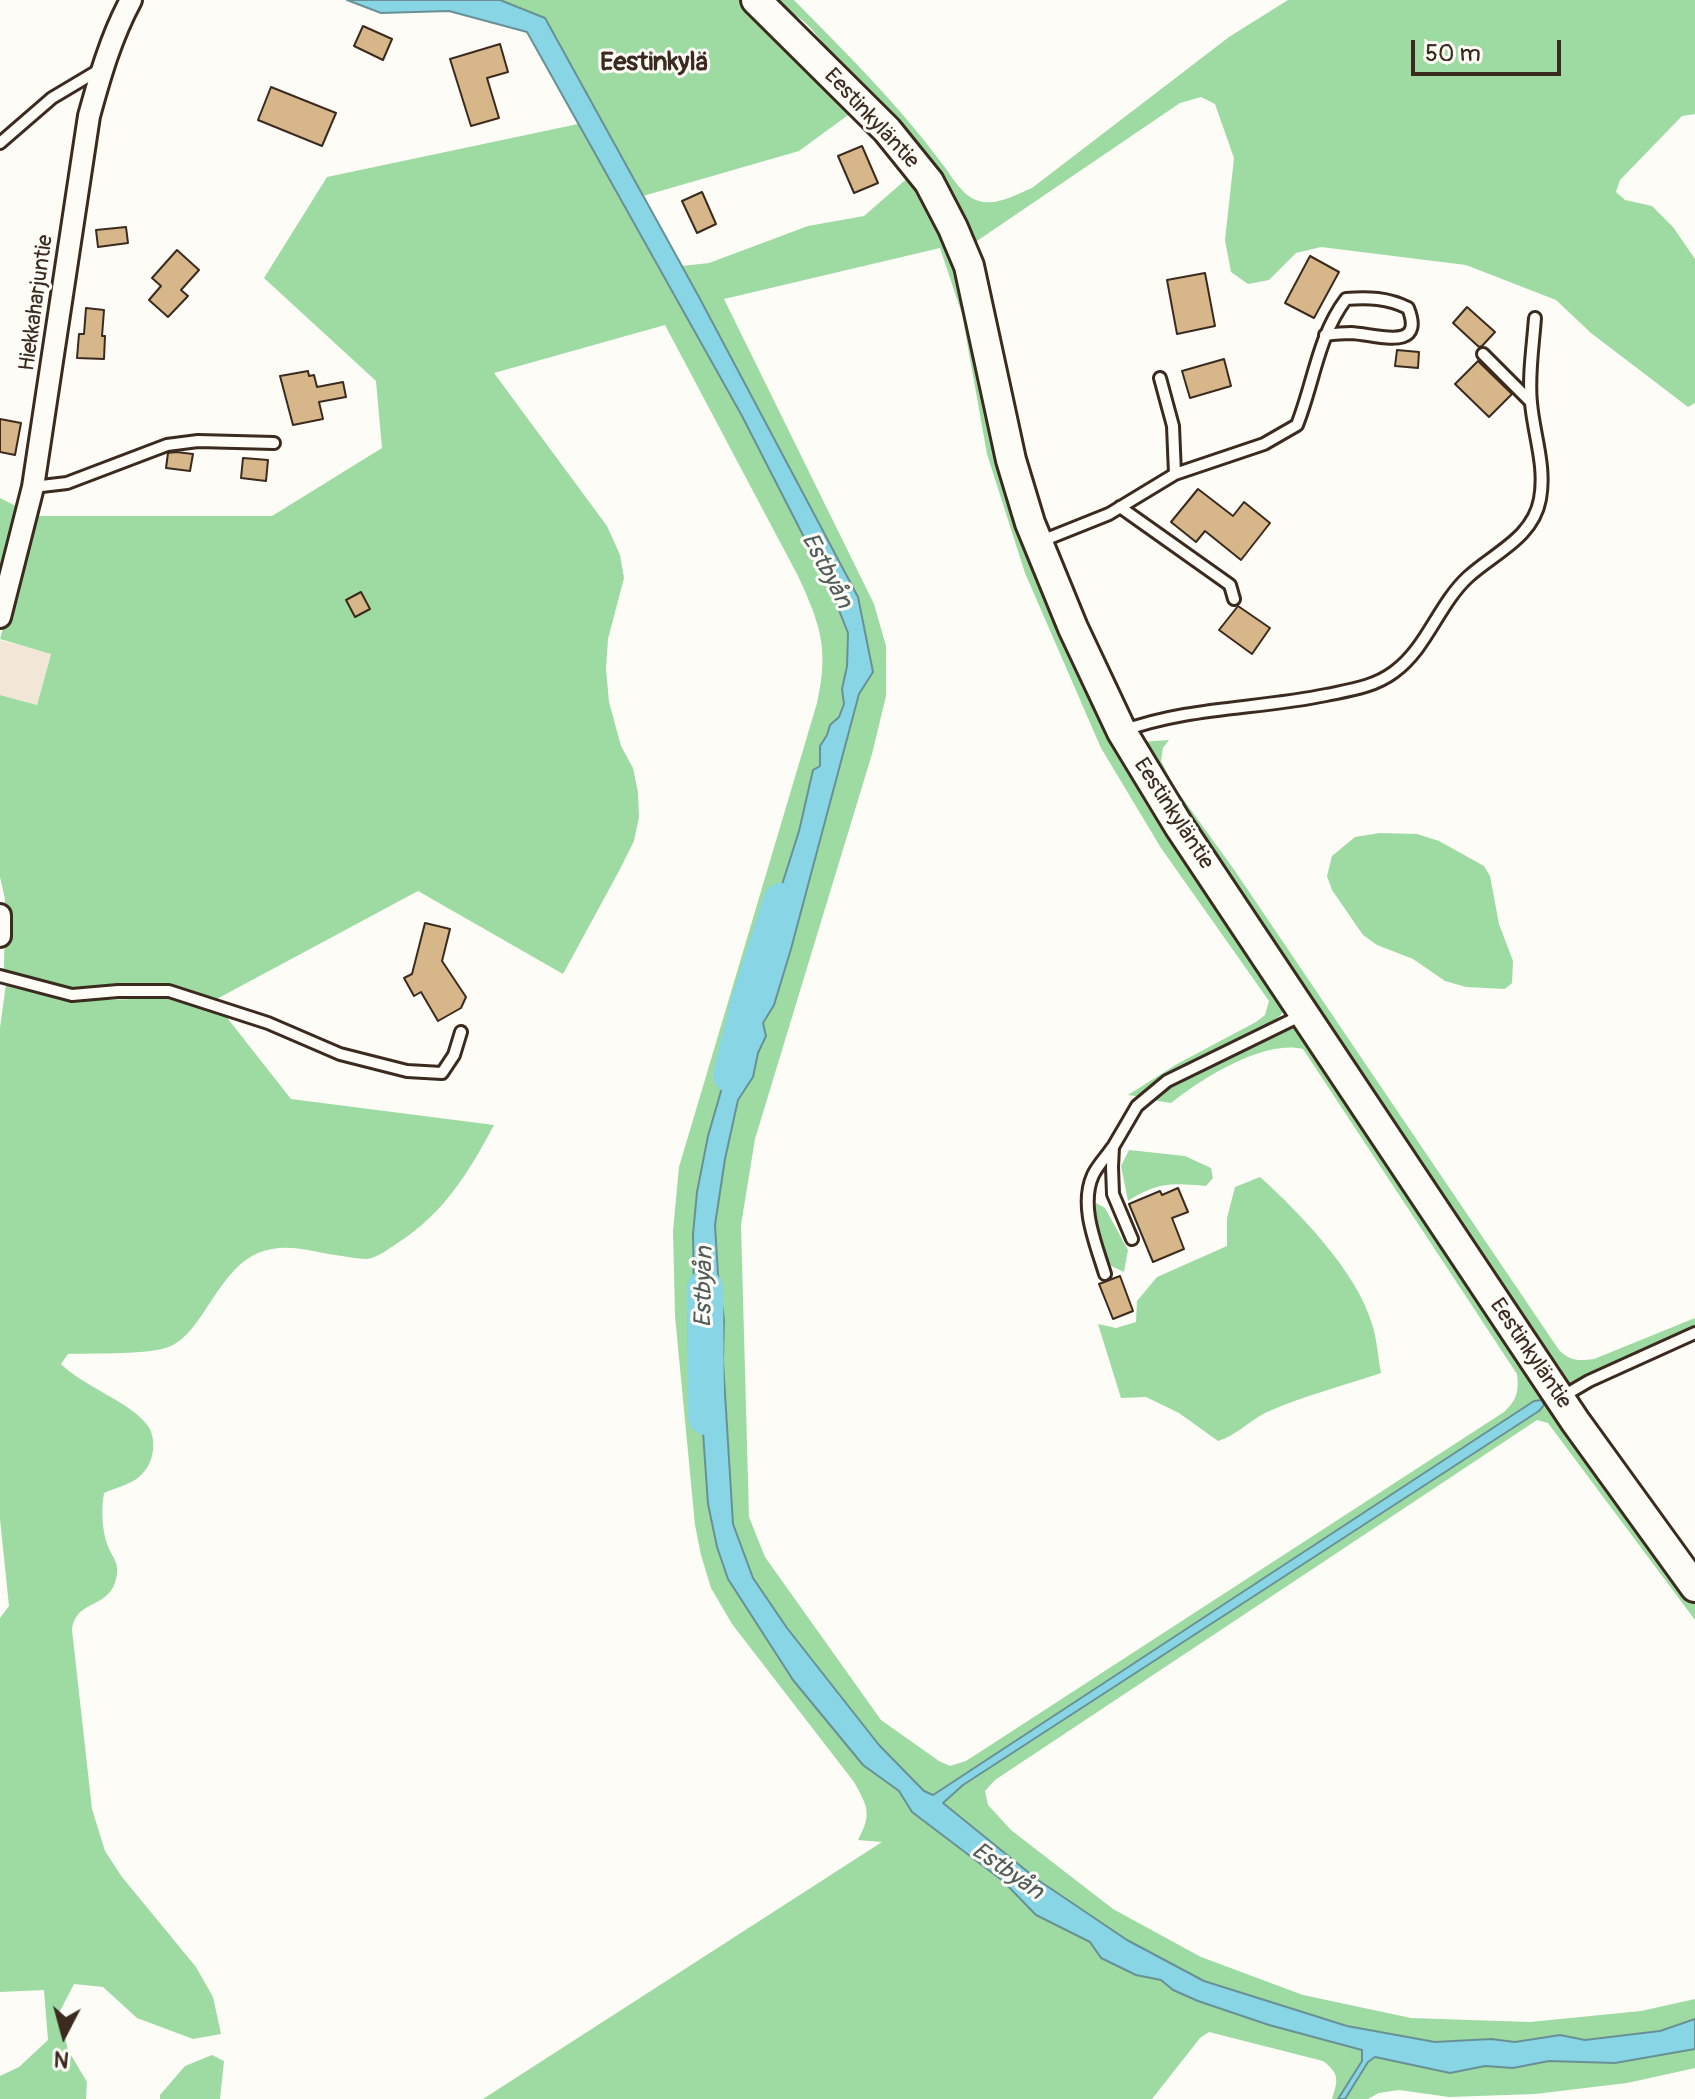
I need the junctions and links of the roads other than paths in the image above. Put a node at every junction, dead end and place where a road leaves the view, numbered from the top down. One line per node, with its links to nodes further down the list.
1 (131, 0): 3 (street, Hiekkaharjuntie)
2 (756, 0): 14 (street, Eestinkyläntie)
3 (101, 69): 4 (lane); 12 (street, Hiekkaharjuntie)
4 (0, 143)
5 (1535, 318): 9 (lane)
6 (1325, 335): 6 (lane); 11 (lane)
7 (1483, 354): 9 (lane)
8 (1160, 378): 11 (lane)
9 (1530, 401): 17 (lane)
10 (274, 443): 12 (lane)
11 (1175, 474): 13 (lane)
12 (33, 487): 16 (street, Hiekkaharjuntie)
13 (1120, 507): 14 (lane); 15 (lane)
14 (1037, 543): 17 (street, Eestinkyläntie)
15 (1234, 599)
16 (0, 617)
17 (1122, 732): 21 (street, Eestinkyläntie)
18 (0, 915): 19 (street)
19 (0, 936)
20 (0, 976): 22 (lane)
21 (1304, 1014): 23 (lane); 27 (street, Eestinkyläntie)
22 (461, 1032)
23 (1113, 1147): 24 (lane); 25 (lane)
24 (1132, 1239)
25 (1105, 1274)
26 (1695, 1333): 27 (lane)
27 (1560, 1398): 28 (street, Eestinkyläntie)
28 (1695, 1587)

